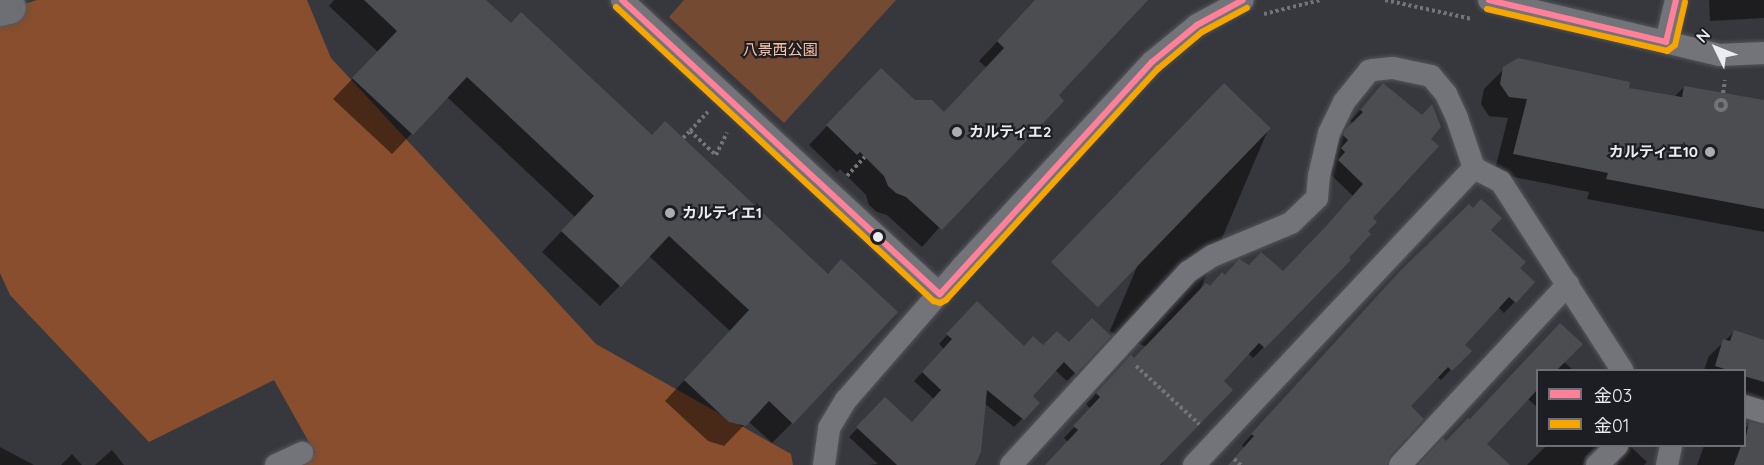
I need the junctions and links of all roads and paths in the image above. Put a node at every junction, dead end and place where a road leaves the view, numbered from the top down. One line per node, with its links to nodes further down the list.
1 (622, 0): 18 (street)
2 (1321, 0): 5 (path)
3 (1489, 0): 6 (street)
4 (1676, 0): 6 (street)
5 (1248, 9): 18 (street)
6 (1665, 42): 7 (street)
7 (1764, 53)
8 (1722, 98): 10 (path)
9 (711, 108): 12 (path)
10 (1720, 111)
11 (732, 127): 12 (path)
12 (690, 131): 13 (path)
13 (683, 138)
14 (865, 157): 16 (path)
15 (1474, 168): 17 (street); 29 (street); 30 (street)
16 (837, 172)
17 (1568, 284): 20 (street); 31 (street)
18 (940, 294): 28 (street)
19 (1128, 359): 23 (path)
20 (1621, 369)
21 (1746, 407): 22 (street)
22 (1764, 412)
23 (1200, 425)
24 (1616, 447): 32 (street)
25 (1671, 447): 33 (street)
26 (302, 453): 27 (street)
27 (276, 465)
28 (824, 465)
29 (1011, 465)
30 (1194, 465)
31 (1400, 465)
32 (1597, 465)
33 (1667, 465)

